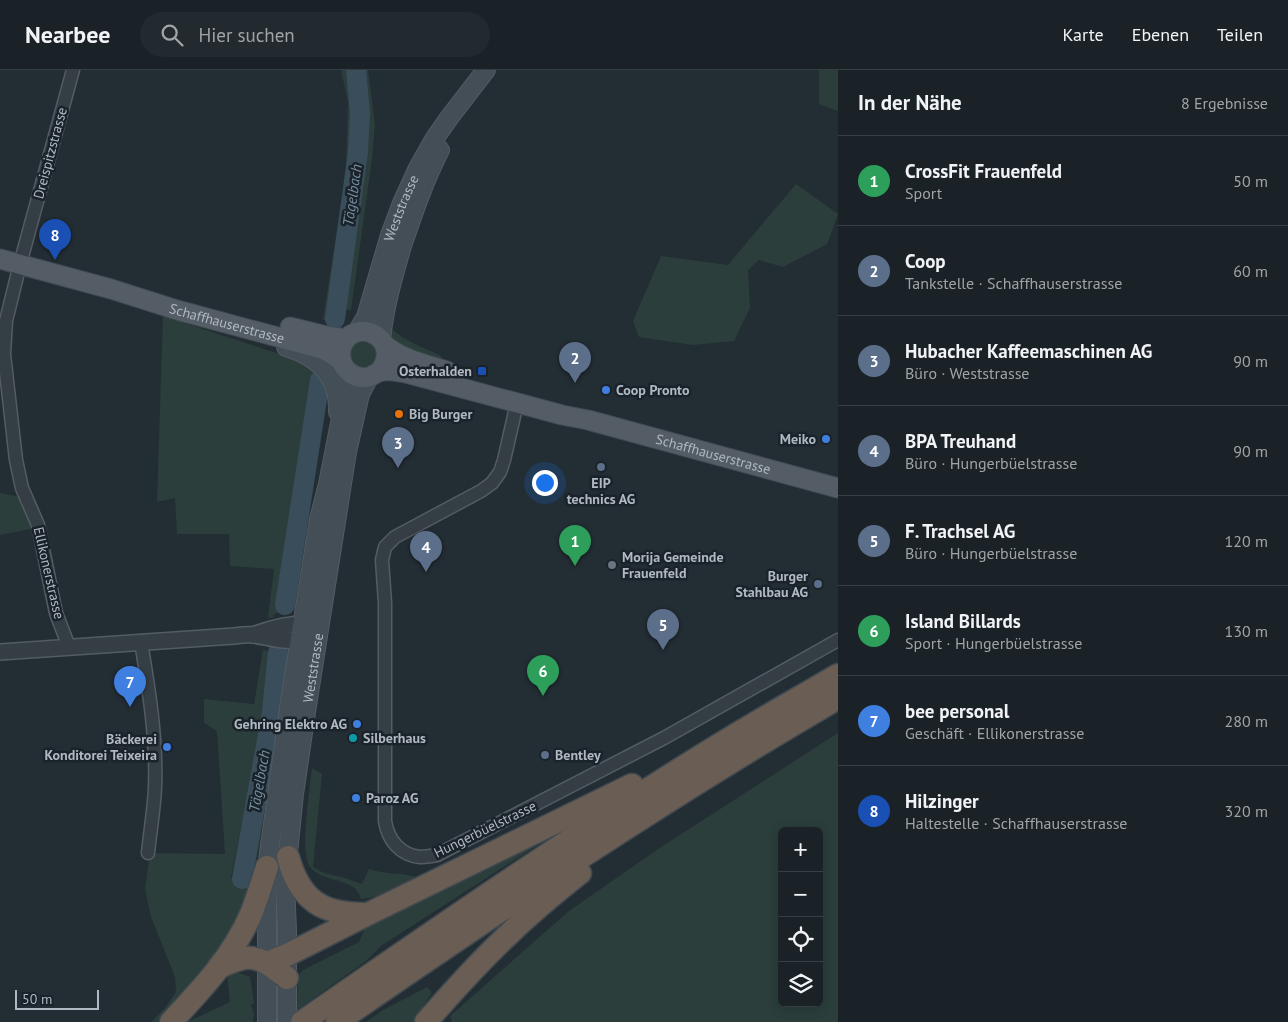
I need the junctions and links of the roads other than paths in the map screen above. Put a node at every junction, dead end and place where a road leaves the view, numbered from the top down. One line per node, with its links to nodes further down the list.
1 (73, 70): 5 (street, Dreispitzstrasse)
2 (486, 70): 3 (main road, Weststrasse)
3 (468, 94): 8 (main road, Weststrasse); 9 (main road, Weststrasse)
4 (0, 259): 5 (main road, Schaffhauserstrasse)
5 (20, 264): 6 (main road, Schaffhauserstrasse); 19 (street, Ellikonerstrasse)
6 (111, 289): 7 (main road, Schaffhauserstrasse); 8 (main road, Schaffhauserstrasse)
7 (177, 310): 10 (main road, Schaffhauserstrasse); 14 (main road, Weststrasse)
8 (352, 336): 9 (main road); 10 (main road)
9 (383, 342): 11 (main road); 13 (main road, Schaffhauserstrasse)
10 (343, 364): 11 (main road); 14 (main road, Weststrasse)
11 (374, 374): 12 (main road, Schaffhauserstrasse); 16 (main road, Weststrasse)
12 (517, 403): 13 (main road, Schaffhauserstrasse); 17 (street, Hungerbüelstrasse)
13 (588, 420): 15 (main road, Schaffhauserstrasse)
14 (339, 428): 16 (main road, Weststrasse)
15 (838, 488)
16 (302, 632): 18 (street); 26 (main road, Weststrasse); 27 (main road, Weststrasse)
17 (838, 640)
18 (142, 646): 19 (street); 25 (street)
19 (69, 647): 20 (street)
20 (0, 652)
21 (838, 675): 23 (highway)
22 (838, 698): 24 (highway)
23 (737, 734): 28 (highway); 35 (highway)
24 (661, 805): 36 (highway); 37 (highway)
25 (148, 853)
26 (288, 857): 28 (highway); 29 (main road, Weststrasse)
27 (267, 867): 29 (main road, Weststrasse); 30 (highway)
28 (368, 914): 29 (highway)
29 (277, 959): 30 (highway); 31 (highway); 33 (main road, Weststrasse)
30 (219, 967): 32 (highway)
31 (287, 978): 34 (main road)
32 (171, 1022)
33 (267, 1022)
34 (287, 1022)
35 (302, 1022)
36 (337, 1022)
37 (426, 1022)

